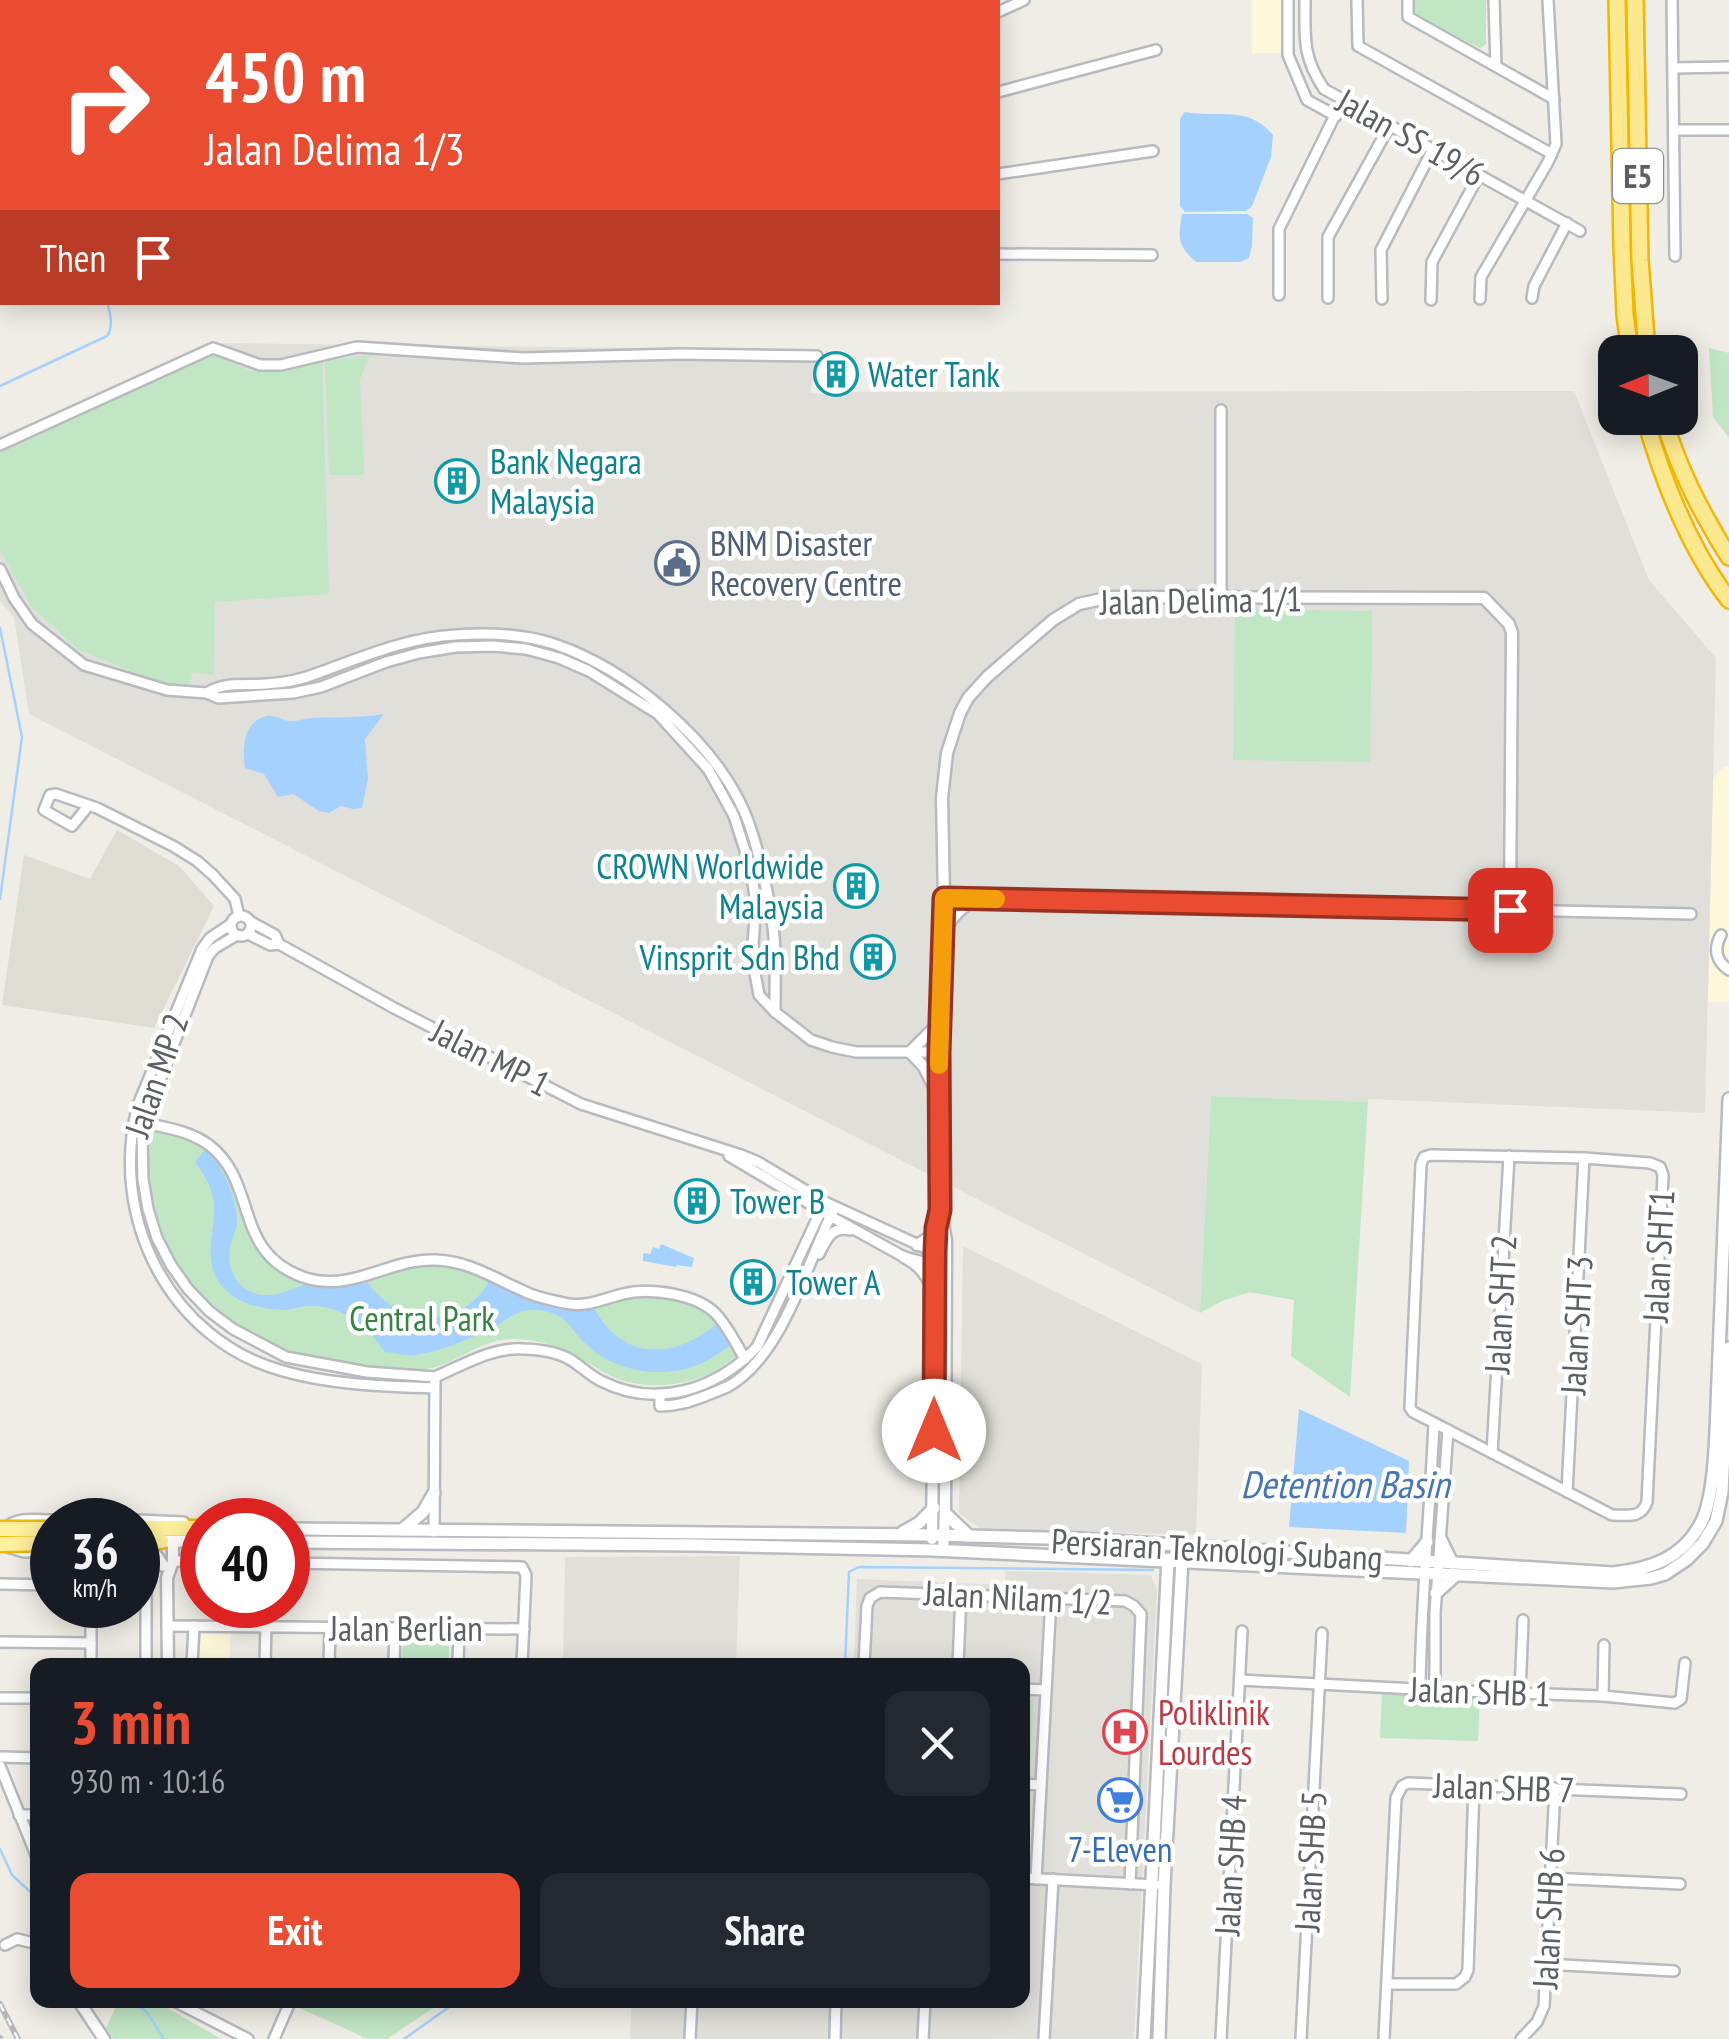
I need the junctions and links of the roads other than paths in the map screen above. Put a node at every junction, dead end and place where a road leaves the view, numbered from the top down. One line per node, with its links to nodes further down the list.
1 (1024, 0): 11 (street)
2 (1288, 0): 19 (street)
3 (1305, 0): 18 (street, Jalan SS 19/6)
4 (1357, 0): 25 (street)
5 (1408, 0): 13 (street)
6 (1494, 0): 13 (street)
7 (1548, 0): 17 (street)
8 (1617, 0): 40 (highway, E5)
9 (1635, 0): 41 (highway, E5)
10 (1672, 0): 15 (street)
11 (1000, 11)
12 (1156, 50): 16 (street)
13 (1496, 66): 17 (street)
14 (1729, 67): 15 (street)
15 (1673, 68): 21 (street)
16 (1000, 91)
17 (1554, 99): 25 (street)
18 (1343, 100): 19 (street); 20 (street, Jalan SS 19/6)
19 (1336, 116): 34 (street)
20 (1390, 126): 23 (street, Jalan SS 19/6); 35 (street)
21 (1674, 130): 22 (street); 33 (street)
22 (1729, 130)
23 (1433, 149): 27 (street, Jalan SS 19/6); 37 (street)
24 (1153, 151): 26 (street)
25 (1552, 154): 28 (street)
26 (1000, 174)
27 (1479, 174): 28 (street, Jalan SS 19/6); 38 (street)
28 (1524, 200): 29 (street, Jalan SS 19/6); 39 (street)
29 (1567, 224): 30 (street, Jalan SS 19/6); 36 (street)
30 (1580, 231)
31 (1000, 254): 32 (street)
32 (1152, 255)
33 (1675, 256)
34 (1279, 295)
35 (1328, 298)
36 (1532, 298)
37 (1382, 299)
38 (1431, 300)
39 (1480, 300)
40 (1627, 335)
41 (1646, 335)
42 (817, 356): 46 (street)
43 (1222, 410): 49 (street)
44 (1650, 435): 50 (highway)
45 (1668, 435): 47 (highway)
46 (0, 445)
47 (1729, 557)
48 (0, 569): 57 (street)
49 (1221, 596): 59 (street, Jalan Delima 1/1); 61 (street, Jalan Delima 1/1)
50 (1729, 600)
51 (416, 641): 52 (street); 53 (street); 54 (street)
52 (419, 653): 54 (street); 55 (street)
53 (371, 654): 55 (street); 57 (street)
54 (574, 659): 56 (street)
55 (375, 666): 57 (street)
56 (591, 666): 70 (street); 70 (street)
57 (208, 693)
58 (89, 805): 58 (street); 63 (street)
59 (944, 898): 60 (street); 65 (street, Jalan Delima 1/1)
60 (981, 899): 61 (street); 65 (street)
61 (1510, 910): 62 (street)
62 (1691, 914)
63 (235, 920): 64 (street); 67 (street); 71 (street, Jalan MP 2)
64 (251, 922): 67 (street); 68 (street, Jalan MP 1)
65 (943, 932): 72 (street, Jalan Delima 1/1)
66 (1721, 934): 69 (street)
67 (242, 935): 68 (street, Jalan MP 1); 71 (street, Jalan MP 2)
68 (279, 944): 80 (street, Jalan MP 1)
69 (1729, 970)
70 (775, 1012): 73 (street)
71 (179, 1017): 77 (street, Jalan MP 2); 91 (street, Jalan MP 2)
72 (940, 1022): 73 (street); 74 (street, Jalan Delima 1/1)
73 (910, 1052): 74 (street); 76 (street)
74 (939, 1052): 76 (street, Jalan Delima 1/1)
75 (1729, 1099): 130 (main road, Persiaran Teknologi Subang)
76 (940, 1106): 81 (street, Jalan Delima 1/1)
77 (146, 1120): 90 (street); 91 (street, Jalan MP 2)
78 (1509, 1156): 79 (street, Jalan SHT1); 93 (street, Jalan SHT1); 97 (street, Jalan SHT 2)
79 (1584, 1158): 98 (street, Jalan SHT 3); 98 (street, Jalan SHT1)
80 (828, 1209): 83 (street, Jalan MP 1); 84 (street, Jalan MP 1); 87 (street, Jalan MP 2); 90 (street, Jalan MP 2)
81 (940, 1210): 82 (street, Jalan Delima 1/1); 86 (street, Jalan Delima 1/1)
82 (936, 1228): 84 (street); 86 (street, Jalan Delima 1/1)
83 (858, 1231): 85 (street, Jalan MP 1); 87 (street)
84 (917, 1245): 86 (street, Jalan MP 1)
85 (904, 1256): 86 (street, Jalan MP 1); 88 (street)
86 (940, 1260): 88 (street, Jalan Delima 1/1); 100 (street, Jalan Delima 1/1)
87 (796, 1292): 92 (street, Jalan MP 2)
88 (935, 1295): 100 (street, Jalan Delima 1/1)
89 (1729, 1348): 130 (main road, Persiaran Teknologi Subang)
90 (745, 1359): 92 (street, Jalan MP 2)
91 (435, 1382): 92 (street, Jalan MP 2); 99 (street)
92 (660, 1394)
93 (1434, 1423): 94 (street, Jalan SHT1); 116 (street)
94 (1448, 1430): 95 (street, Jalan SHT1); 96 (street)
95 (1464, 1439): 96 (street); 97 (street, Jalan SHT1)
96 (1447, 1452): 111 (street)
97 (1492, 1453): 98 (street, Jalan SHT1)
98 (1567, 1492)
99 (434, 1493): 105 (main road); 108 (street)
100 (939, 1510): 106 (main road); 107 (street, Jalan Delima 1/1); 109 (main road)
101 (30, 1521): 121 (main road)
102 (30, 1529): 104 (highway, bridge)
103 (310, 1529): 105 (main road, Persiaran Teknologi Subang)
104 (0, 1530)
105 (402, 1530): 108 (main road, Persiaran Teknologi Subang)
106 (899, 1534): 107 (main road, Persiaran Teknologi Subang); 110 (main road, Persiaran Teknologi Subang)
107 (938, 1535): 109 (main road, Persiaran Teknologi Subang); 122 (street, Jalan Delima 1/1)
108 (434, 1536): 110 (main road, Persiaran Teknologi Subang); 115 (main road, Persiaran Teknologi Subang)
109 (969, 1536): 119 (main road, Persiaran Teknologi Subang)
110 (695, 1538): 122 (main road, Persiaran Teknologi Subang)
111 (1441, 1540): 130 (main road)
112 (160, 1541): 113 (highway)
113 (167, 1541): 114 (main road); 129 (street)
114 (180, 1541)
115 (310, 1541)
116 (1427, 1542): 131 (main road)
117 (30, 1543): 118 (highway, bridge)
118 (0, 1544)
119 (1148, 1544): 120 (main road, Persiaran Teknologi Subang); 123 (main road)
120 (1206, 1547): 123 (main road); 131 (main road, Persiaran Teknologi Subang)
121 (30, 1550)
122 (937, 1550): 124 (main road, Persiaran Teknologi Subang)
123 (1175, 1557): 124 (main road, Persiaran Teknologi Subang); 126 (main road, Persiaran Teknologi Subang); 132 (main road); 134 (main road)
124 (1150, 1558): 134 (main road)
125 (160, 1560): 129 (main road)
126 (1219, 1562): 131 (main road, Persiaran Teknologi Subang); 132 (main road)
127 (310, 1563): 152 (street)
128 (180, 1565): 129 (street)
129 (167, 1568): 142 (street)
130 (1446, 1568): 131 (main road, Persiaran Teknologi Subang); 136 (main road)
131 (1419, 1571): 139 (street)
132 (1182, 1581): 199 (main road)
133 (0, 1584): 135 (street)
134 (1166, 1584): 199 (main road)
135 (30, 1585)
136 (1436, 1592): 140 (street)
137 (961, 1594): 138 (street, Jalan Nilam 1/2); 169 (street, Jalan Nilam 1/2); 170 (street)
138 (1051, 1598): 176 (street); 197 (street, Jalan Nilam 1/2)
139 (1422, 1612): 140 (street); 158 (street)
140 (1435, 1613): 159 (street)
141 (1523, 1620): 178 (street)
142 (168, 1626): 143 (street, Jalan Berlian); 162 (street)
143 (180, 1626)
144 (310, 1627): 145 (street, Jalan Berlian)
145 (330, 1627): 150 (street, Jalan Berlian); 165 (street)
146 (91, 1628): 156 (street)
147 (144, 1628): 161 (street)
148 (194, 1628): 163 (street)
149 (266, 1628): 164 (street)
150 (395, 1628): 151 (street, Jalan Berlian); 166 (street)
151 (459, 1628): 152 (street, Jalan Berlian); 167 (street)
152 (524, 1628): 168 (street)
153 (1242, 1632): 172 (street, Jalan SHB 4)
154 (1322, 1633): 173 (street, Jalan SHB 5)
155 (0, 1642): 156 (street)
156 (91, 1642): 160 (street)
157 (1604, 1646): 179 (street)
158 (1420, 1655): 159 (street); 175 (street)
159 (1434, 1656): 177 (street)
160 (90, 1658)
161 (146, 1658)
162 (168, 1658)
163 (192, 1658)
164 (265, 1658)
165 (329, 1658)
166 (394, 1658)
167 (458, 1658)
168 (522, 1658)
169 (864, 1658)
170 (958, 1658)
171 (1686, 1663): 179 (street, Jalan SHB 1)
172 (1240, 1680): 173 (street, Jalan SHB 1); 220 (street, Jalan SHB 4)
173 (1318, 1684): 175 (street, Jalan SHB 1); 221 (street, Jalan SHB 5)
174 (1030, 1689): 176 (street)
175 (1420, 1689): 177 (street, Jalan SHB 1)
176 (1046, 1690): 186 (street)
177 (1435, 1690): 178 (street, Jalan SHB 1)
178 (1520, 1693): 179 (street, Jalan SHB 1)
179 (1603, 1696)
180 (0, 1698): 181 (street)
181 (30, 1698)
182 (0, 1757): 183 (street)
183 (30, 1758)
184 (0, 1766): 190 (street)
185 (1030, 1784): 186 (street)
186 (1041, 1785): 194 (street)
187 (1474, 1786): 188 (street, Jalan SHB 7); 204 (street); 204 (street, Jalan SHB 7)
188 (1554, 1788): 189 (street, Jalan SHB 7); 195 (street, Jalan SHB 6)
189 (1681, 1794)
190 (19, 1815): 191 (street); 192 (street)
191 (30, 1815)
192 (30, 1841)
193 (1030, 1878): 194 (street)
194 (1036, 1878): 196 (street)
195 (1550, 1878): 198 (street); 202 (street, Jalan SHB 6)
196 (1053, 1880): 197 (street); 217 (street)
197 (1130, 1884): 199 (street)
198 (1680, 1884)
199 (1158, 1885): 218 (main road); 219 (main road)
200 (30, 1942): 201 (street)
201 (6, 1945)
202 (1546, 1964): 203 (street); 223 (street, Jalan SHB 6)
203 (1674, 1971)
204 (1388, 1984): 222 (street, Jalan SHB 7)
205 (83, 2008): 211 (street)
206 (188, 2008): 212 (street)
207 (288, 2008): 213 (street)
208 (692, 2008): 214 (street)
209 (836, 2008): 215 (street)
210 (925, 2008): 216 (street)
211 (104, 2039)
212 (248, 2039)
213 (274, 2039)
214 (690, 2039)
215 (835, 2039)
216 (923, 2039)
217 (1044, 2039)
218 (1144, 2039)
219 (1159, 2039)
220 (1221, 2039)
221 (1301, 2039)
222 (1384, 2039)
223 (1520, 2039)

